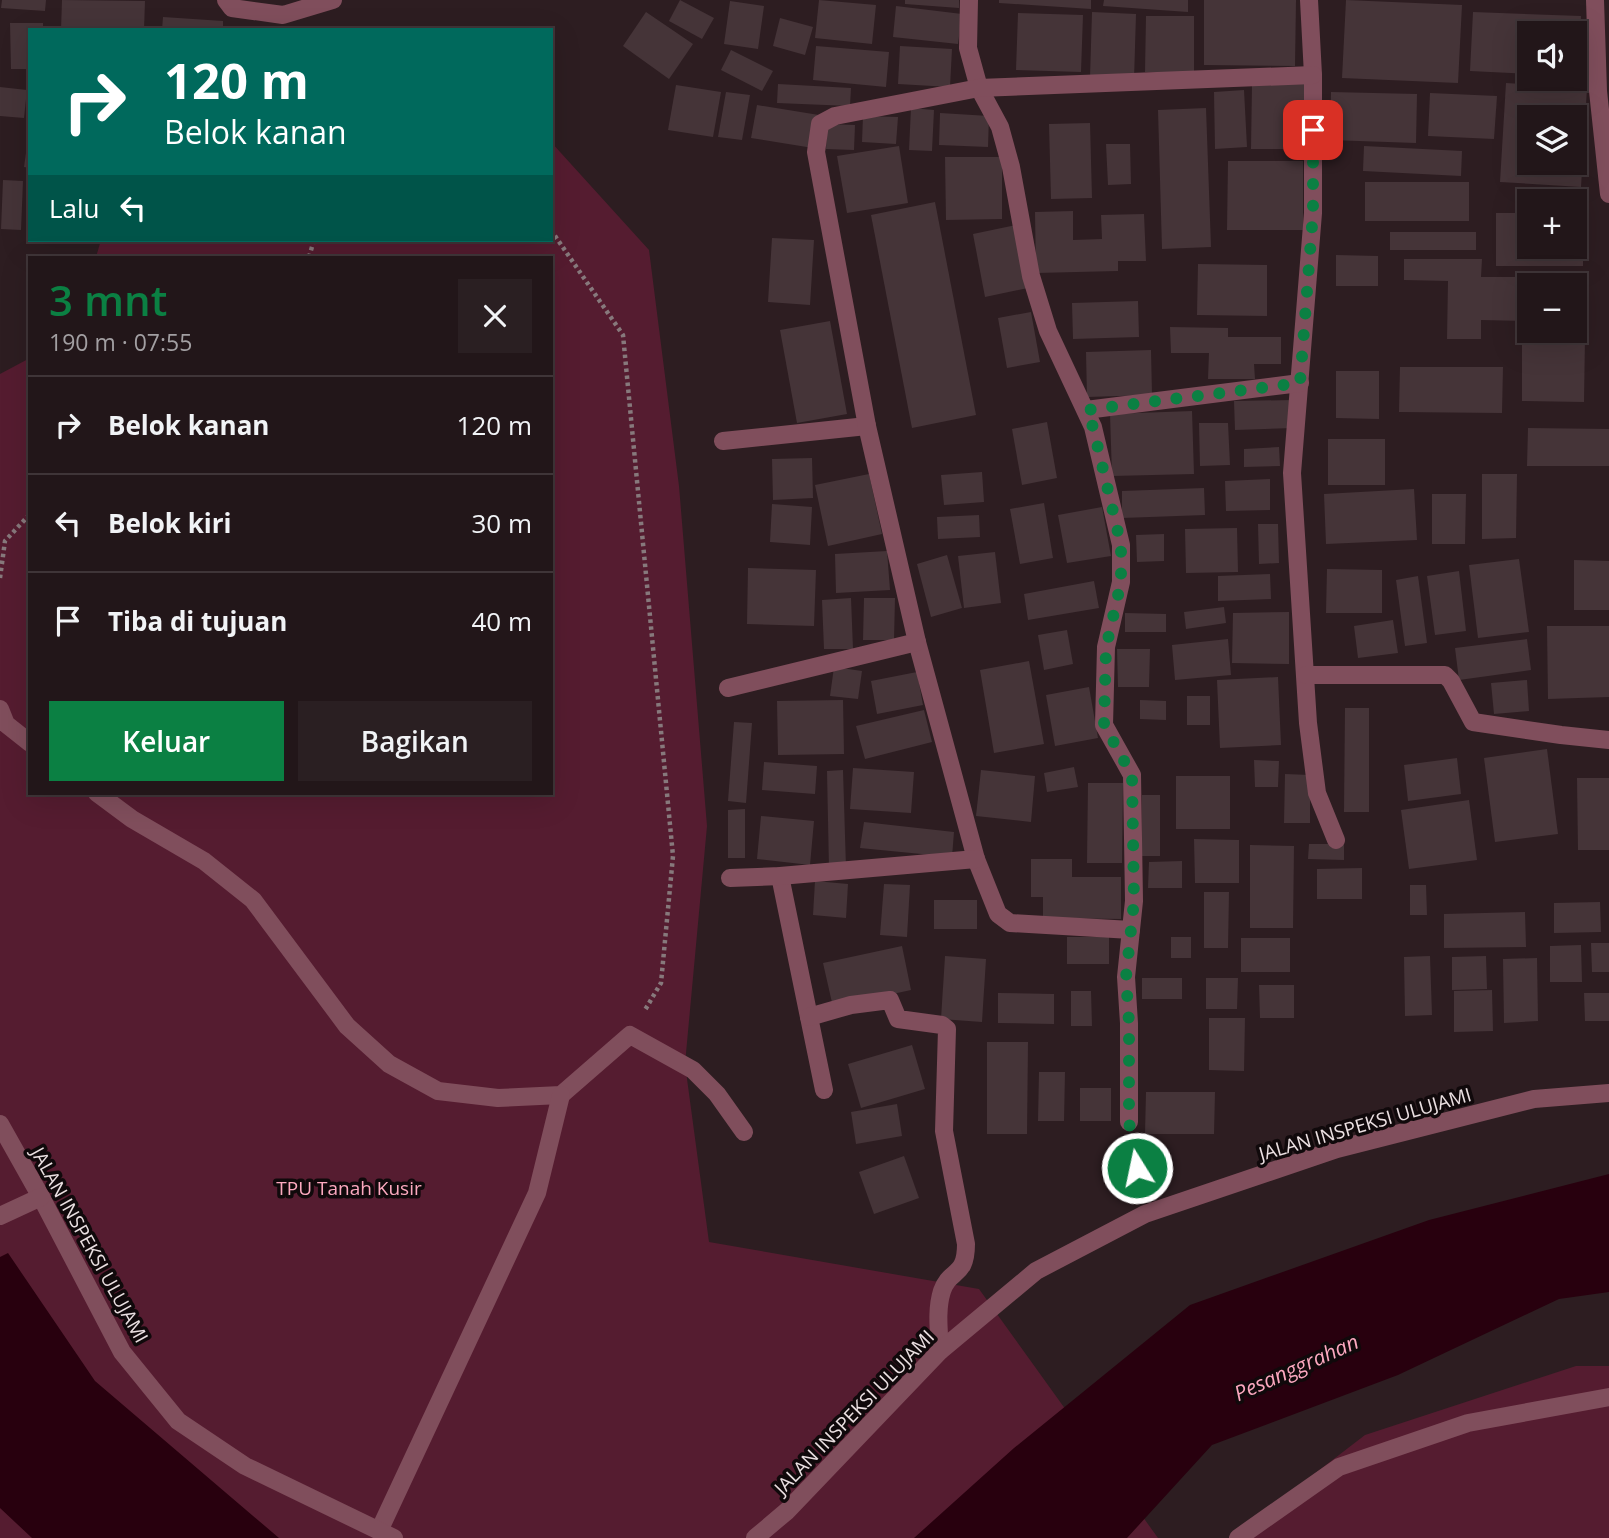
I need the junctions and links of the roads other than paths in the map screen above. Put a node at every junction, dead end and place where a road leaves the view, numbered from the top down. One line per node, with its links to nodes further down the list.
1 (226, 0): 2 (street)
2 (333, 0)
3 (969, 0): 7 (street)
4 (1309, 0): 6 (street)
5 (1595, 0): 8 (street)
6 (1313, 75): 7 (street); 10 (street)
7 (979, 88): 11 (street); 12 (street)
8 (1604, 91): 9 (street)
9 (1609, 194)
10 (1300, 383): 11 (street); 15 (street)
11 (1086, 410): 25 (street)
12 (867, 426): 13 (street); 14 (street)
13 (723, 440)
14 (917, 642): 16 (street); 22 (street)
15 (1306, 675): 18 (street); 21 (street)
16 (728, 688)
17 (0, 709): 19 (street)
18 (1609, 740)
19 (28, 741)
20 (100, 795): 29 (street)
21 (1336, 840)
22 (976, 859): 23 (street); 25 (street)
23 (779, 876): 24 (street); 26 (street)
24 (730, 878)
25 (1131, 930): 30 (street)
26 (809, 1017): 27 (street); 35 (street)
27 (824, 1090)
28 (1609, 1093): 35 (street, JALAN INSPEKSI ULUJAMI)
29 (561, 1095): 32 (street); 37 (street)
30 (1129, 1122)
31 (0, 1124): 33 (street, JALAN INSPEKSI ULUJAMI)
32 (744, 1132)
33 (41, 1197): 34 (street); 37 (street, JALAN INSPEKSI ULUJAMI)
34 (3, 1214)
35 (940, 1351): 38 (street, JALAN INSPEKSI ULUJAMI)
36 (1609, 1398): 39 (street)
37 (387, 1534)
38 (755, 1538)
39 (1238, 1538)

